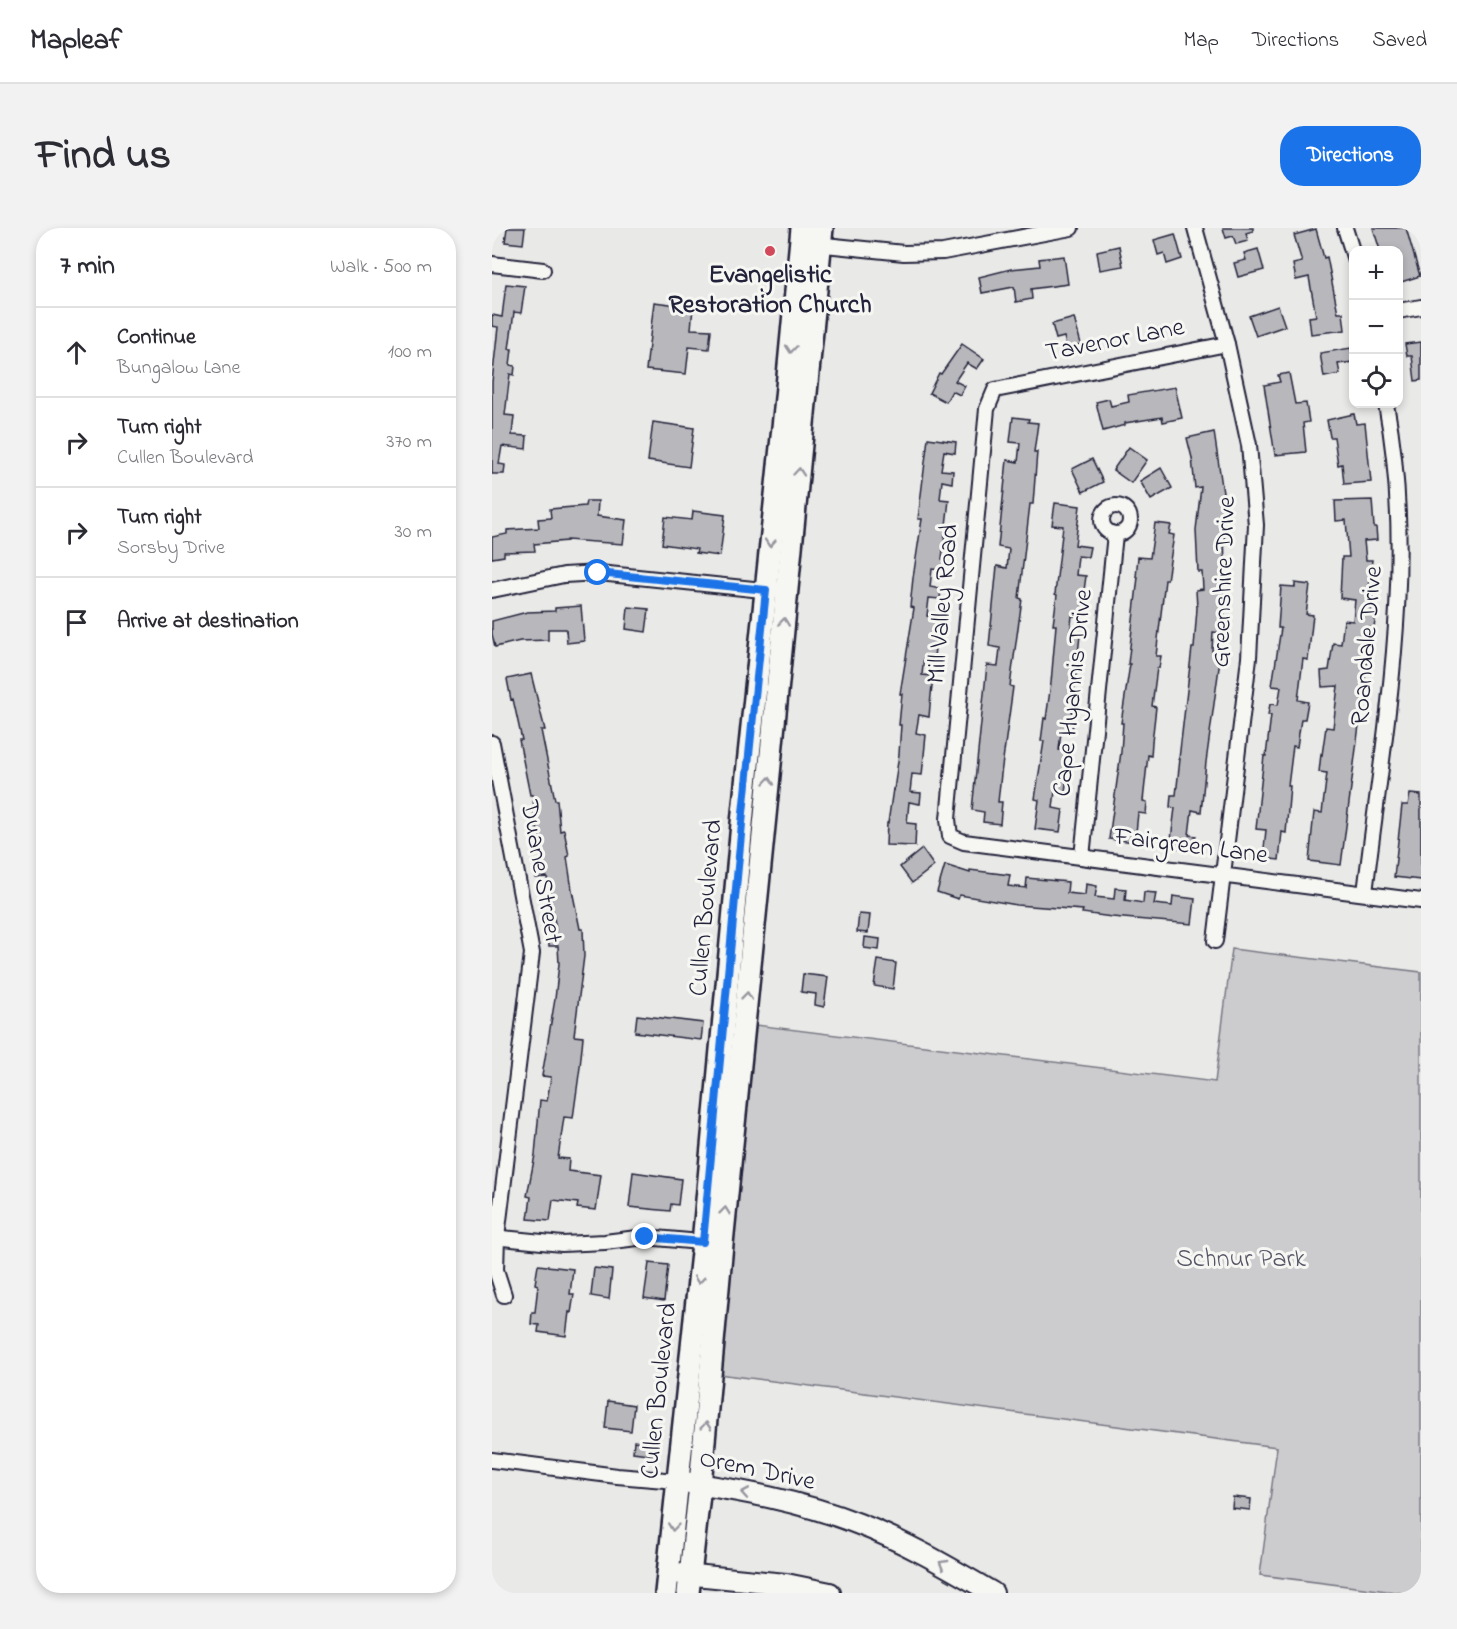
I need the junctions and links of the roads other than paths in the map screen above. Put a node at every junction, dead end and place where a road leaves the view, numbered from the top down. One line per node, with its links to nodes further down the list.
1 (1071, 228): 4 (street)
2 (1195, 228): 10 (street, Greenshire Drive)
3 (1345, 228): 5 (street)
4 (811, 236): 13 (main road, Cullen Boulevard)
5 (1350, 246)
6 (492, 264): 7 (street)
7 (543, 270)
8 (1421, 307): 9 (street)
9 (1403, 310)
10 (1227, 344): 11 (street, Tavenor Lane); 23 (street, Greenshire Drive)
11 (1012, 386): 21 (street, Mill Valley Road)
12 (1387, 408): 24 (street, Roandale Drive)
13 (795, 409): 16 (main road, Cullen Boulevard, one-way to 16); 17 (main road, Cullen Boulevard, one-way to 13)
14 (1115, 534): 22 (street, Cape Hyannis Drive)
15 (492, 590): 16 (street)
16 (766, 590): 17 (street); 19 (main road, Cullen Boulevard)
17 (787, 592): 20 (main road, Cullen Boulevard, one-way to 17)
18 (492, 743): 28 (street, Duane Street)
19 (743, 813): 20 (main road); 27 (main road, Cullen Boulevard)
20 (765, 816): 27 (main road, Cullen Boulevard, one-way to 20)
21 (956, 838): 22 (street, Fairgreen Lane)
22 (1082, 857): 23 (street, Fairgreen Lane)
23 (1222, 875): 24 (street, Fairgreen Lane); 26 (street, Greenshire Drive)
24 (1365, 893): 25 (street, Fairgreen Lane)
25 (1421, 901)
26 (1215, 941)
27 (733, 1036): 29 (main road, Cullen Boulevard)
28 (495, 1237): 29 (street); 30 (street, Duane Street)
29 (712, 1243): 32 (main road, Cullen Boulevard, one-way to 32); 33 (main road, Cullen Boulevard, one-way to 29)
30 (504, 1295)
31 (492, 1460): 32 (street, Orem Drive)
32 (677, 1481): 33 (main road, Orem Drive); 34 (main road, Cullen Boulevard, one-way to 34)
33 (700, 1485): 35 (main road, Cullen Boulevard); 37 (main road, Orem Drive, one-way to 33)
34 (667, 1583): 35 (main road)
35 (689, 1584): 36 (main road)
36 (830, 1593)
37 (993, 1593)

